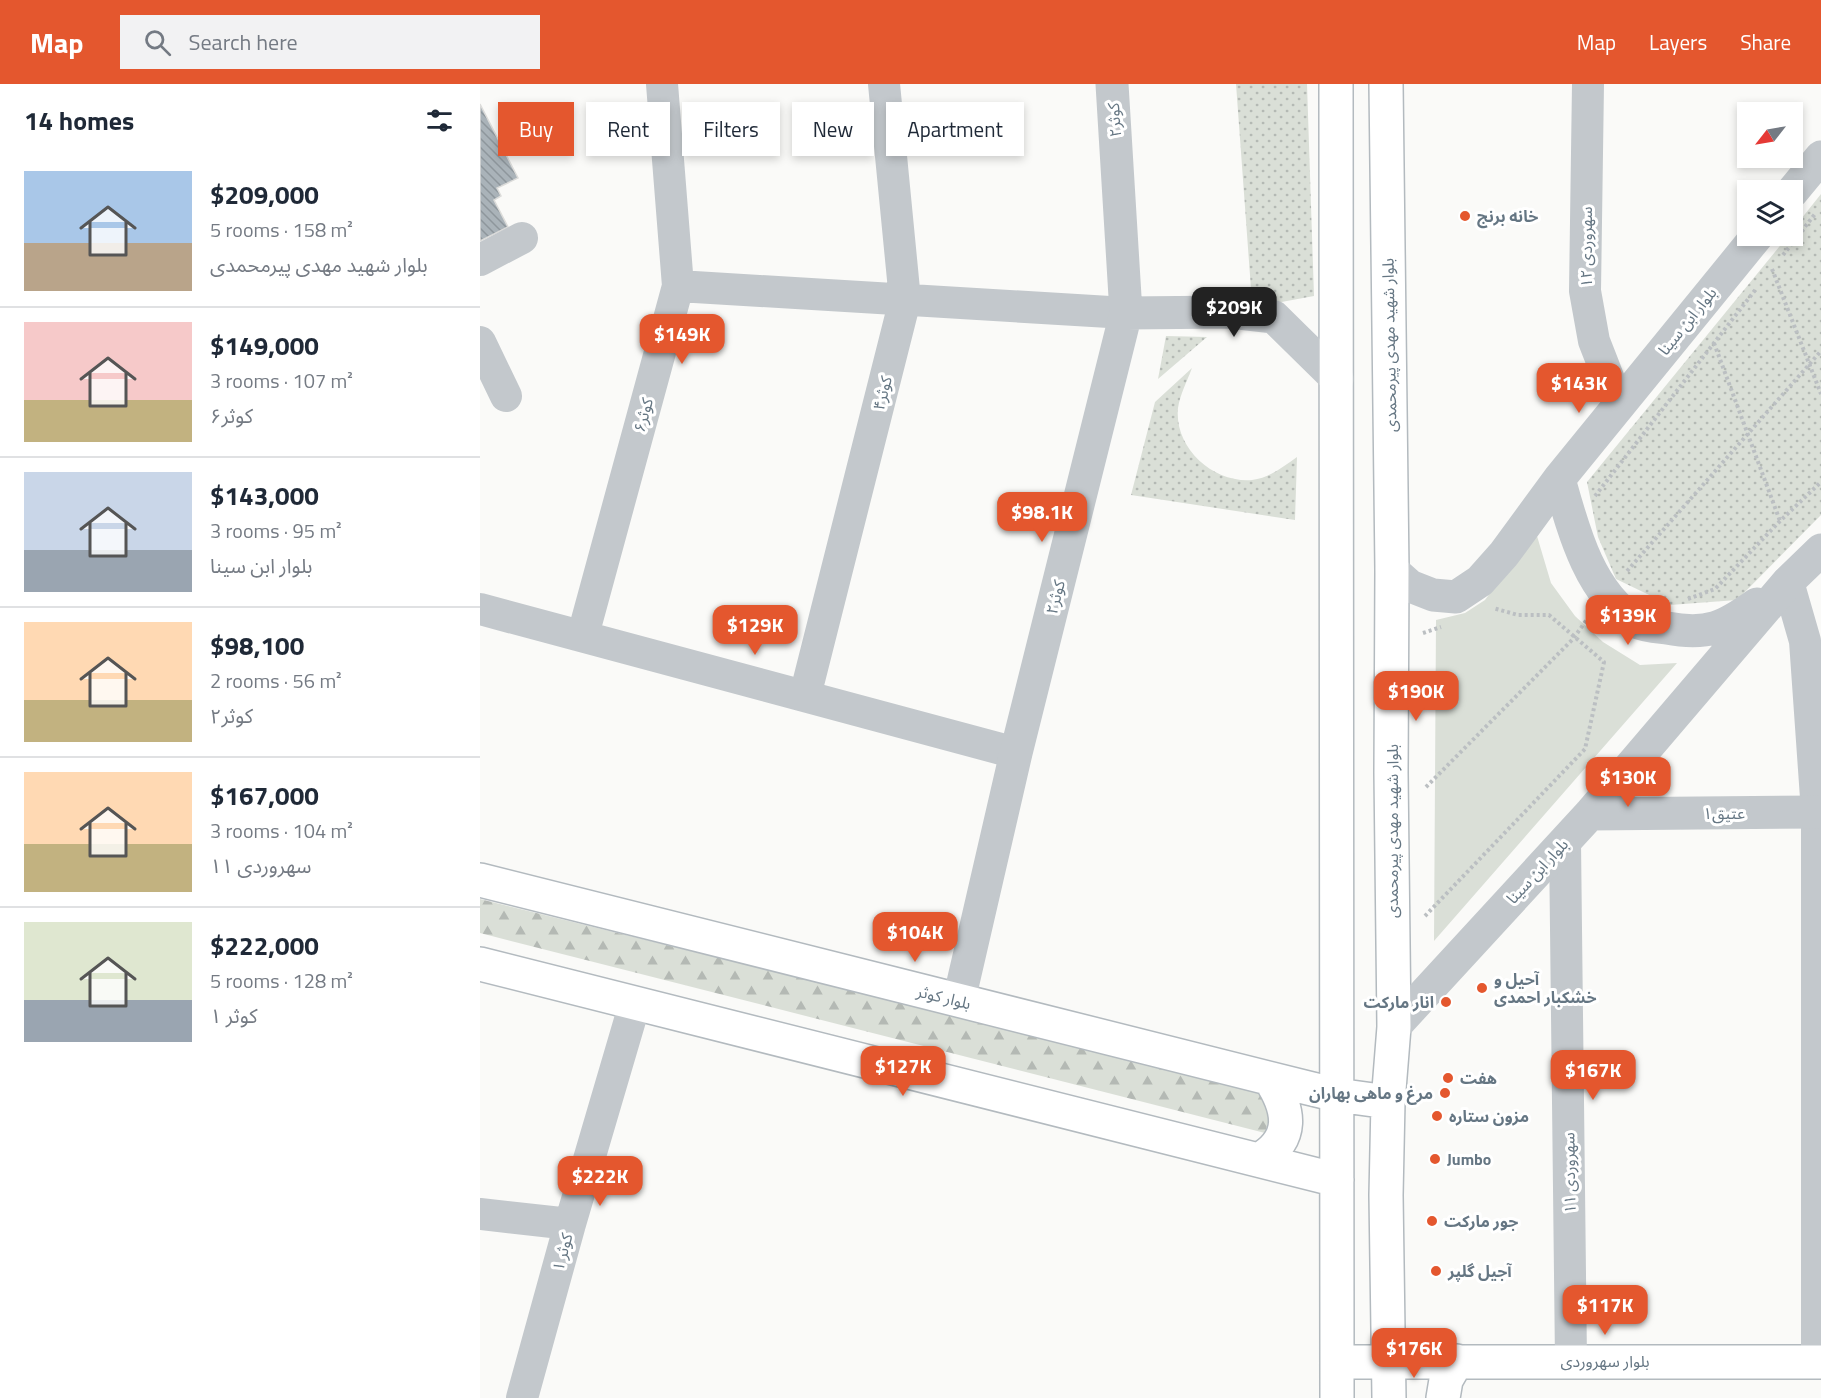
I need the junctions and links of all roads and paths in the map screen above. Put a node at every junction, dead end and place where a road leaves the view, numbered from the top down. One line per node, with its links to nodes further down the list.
1 (662, 84): 15 (street, کوثر۶)
2 (884, 84): 17 (street, کوثر۴)
3 (1112, 84): 18 (street, کوثر۲)
4 (1336, 84): 23 (main road)
5 (1386, 84): 33 (main road, بلوار شهید مهدی پیرمحمدی)
6 (1588, 84): 26 (street, سهروردی ۱۲)
7 (1821, 157): 8 (street)
8 (1802, 180)
9 (1821, 206): 13 (path)
10 (522, 238): 12 (street)
11 (1749, 246): 26 (street, بلوار ابن سینا)
12 (480, 260)
13 (1772, 268): 14 (path); 22 (path)
14 (1765, 278)
15 (678, 286): 17 (street); 41 (street, کوثر۶)
16 (1757, 287): 20 (path)
17 (905, 300): 18 (street); 43 (street, کوثر۴)
18 (1126, 313): 23 (street); 44 (street, کوثر۲)
19 (480, 342): 25 (street)
20 (1714, 343): 27 (path); 30 (path)
21 (1821, 351): 22 (path)
22 (1810, 364): 24 (path); 27 (path)
23 (1337, 379): 56 (main road)
24 (1821, 394)
25 (506, 396)
26 (1618, 405): 28 (street, بلوار ابن سینا)
27 (1748, 434): 31 (path); 35 (path)
28 (1559, 479): 33 (street, بلوار ابن سینا); 35 (street)
29 (1821, 482): 31 (path)
30 (1594, 505)
31 (1780, 521): 36 (path)
32 (1821, 550): 34 (street, بلوار ابن سینا)
33 (1392, 570): 54 (main road, بلوار شهید مهدی پیرمحمدی)
34 (1788, 582): 35 (street); 46 (street); 47 (street, بلوار ابن سینا)
35 (1605, 595): 42 (path)
36 (1680, 601)
37 (1492, 608): 42 (path)
38 (480, 609): 41 (street)
39 (1443, 626): 40 (path)
40 (1423, 633)
41 (583, 635): 43 (street)
42 (1575, 636): 45 (path); 50 (path)
43 (805, 696): 44 (street)
44 (1016, 753): 52 (street, کوثر۲)
45 (1426, 787)
46 (1819, 812): 47 (street, عتیق۱); 66 (street)
47 (1590, 814): 48 (street, بلوار ابن سینا)
48 (1565, 842): 54 (street, بلوار ابن سینا); 64 (street, سهروردی ١١)
49 (480, 880): 52 (main road, بلوار کوثر)
50 (1425, 916)
51 (480, 964): 53 (main road)
52 (959, 1000): 55 (main road, بلوار کوثر)
53 (634, 1003): 58 (main road); 61 (street, کوثر ۱)
54 (1394, 1027): 57 (main road, بلوار شهید مهدی پیرمحمدی)
55 (1270, 1079): 56 (main road, بلوار کوثر); 58 (main road)
56 (1337, 1095): 57 (main road, بلوار کوثر); 59 (main road)
57 (1388, 1101): 62 (main road, بلوار شهید مهدی پیرمحمدی)
58 (1259, 1160): 59 (main road)
59 (1337, 1180): 65 (main road)
60 (480, 1215): 61 (street)
61 (570, 1224): 67 (street, کوثر ۱)
62 (1389, 1360): 63 (main road, بلوار سهروردی); 65 (main road, بلوار سهروردی); 69 (main road, بلوار شهید مهدی پیرمحمدی)
63 (1457, 1361): 64 (main road, بلوار سهروردی); 70 (main road)
64 (1571, 1361): 66 (main road, بلوار سهروردی)
65 (1337, 1362): 68 (main road)
66 (1819, 1362)
67 (522, 1398)
68 (1337, 1398)
69 (1389, 1398)
70 (1443, 1398)

